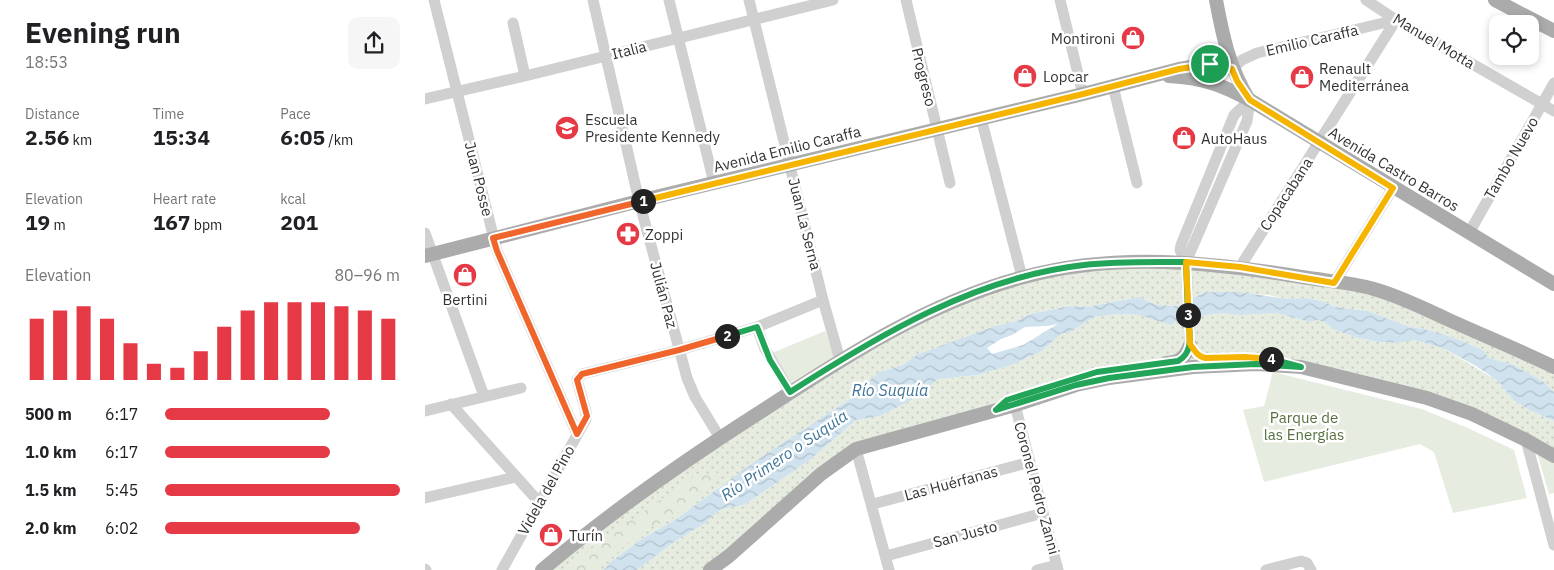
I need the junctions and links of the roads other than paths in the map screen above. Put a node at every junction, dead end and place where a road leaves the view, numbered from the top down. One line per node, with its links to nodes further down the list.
1 (434, 0): 24 (street, Juan Posse)
2 (593, 0): 17 (street, Julián Paz)
3 (669, 0): 15 (street)
4 (749, 0): 11 (street, Juan La Serna)
5 (833, 0): 11 (street, Italia)
6 (906, 0): 31 (street, Progreso)
7 (1060, 0): 25 (street)
8 (1216, 0): 16 (main road, Avenida Castro Barros)
9 (1366, 0): 12 (street, Manuel Motta)
10 (1495, 0): 14 (main road)
11 (754, 19): 15 (street, Italia); 33 (street, Juan La Serna)
12 (1396, 20): 19 (street, Emilio Caraffa); 28 (street, Manuel Motta); 32 (street, Copacabana)
13 (513, 23): 20 (street)
14 (1554, 31)
15 (678, 38): 17 (street, Italia); 34 (street)
16 (1225, 45): 18 (main road); 19 (main road, Avenida Castro Barros)
17 (605, 56): 20 (street, Italia); 38 (street, Julián Paz)
18 (1210, 64): 19 (main road, Avenida Emilio Caraffa); 21 (main road, Avenida Emilio Caraffa)
19 (1232, 69): 27 (main road, Avenida Castro Barros)
20 (525, 76): 24 (street, Italia)
21 (1158, 76): 23 (main road, Avenida Emilio Caraffa); 27 (main road, Avenida Emilio Caraffa)
22 (1554, 83): 28 (street, Tambo Nuevo)
23 (1113, 86): 25 (main road, Avenida Emilio Caraffa); 36 (street)
24 (457, 92): 26 (street, Italia); 41 (street, Juan Posse)
25 (1083, 94): 30 (main road, Avenida Emilio Caraffa)
26 (425, 99)
27 (1250, 100): 32 (main road, Avenida Castro Barros); 43 (street)
28 (1542, 105): 29 (street, Manuel Motta); 40 (street, Tambo Nuevo)
29 (1554, 111)
30 (981, 118): 31 (main road, Avenida Emilio Caraffa); 45 (street)
31 (937, 129): 33 (main road, Avenida Emilio Caraffa); 35 (street, Progreso)
32 (1319, 143): 37 (main road, Avenida Castro Barros); 44 (street, Copacabana)
33 (790, 165): 34 (main road, Avenida Emilio Caraffa); 48 (street, Juan La Serna)
34 (714, 183): 38 (main road, Avenida Emilio Caraffa)
35 (950, 183)
36 (1137, 183)
37 (1393, 188): 40 (main road, Avenida Castro Barros); 46 (street)
38 (639, 202): 41 (main road, Avenida Emilio Caraffa); 51 (street, Julián Paz)
39 (425, 233): 42 (street)
40 (1469, 233): 47 (main road, Avenida Castro Barros)
41 (493, 238): 42 (main road, Avenida Emilio Caraffa); 62 (street, Juan Posse)
42 (428, 255): 57 (street)
43 (1186, 266): 44 (main road); 45 (main road); 50 (street)
44 (1240, 267): 46 (main road)
45 (1022, 277): 52 (main road)
46 (1334, 283): 54 (main road)
47 (1554, 284)
48 (823, 300): 49 (street); 52 (street, Juan La Serna)
49 (757, 327): 51 (street); 56 (street)
50 (1191, 347): 53 (main road); 60 (main road)
51 (679, 350): 62 (street, Videla del Pino); 63 (street, Julián Paz)
52 (840, 360): 56 (main road)
53 (1301, 367): 59 (main road); 64 (main road)
54 (1554, 367)
55 (521, 388): 57 (street)
56 (790, 392): 63 (main road)
57 (484, 396): 58 (street)
58 (451, 404): 61 (street); 68 (street)
59 (1015, 405): 60 (main road); 67 (street, Coronel Pedro Zanni)
60 (996, 410): 65 (main road)
61 (425, 411)
62 (577, 434): 70 (street, Videla del Pino)
63 (720, 438): 79 (main road)
64 (1526, 440): 66 (main road); 73 (street)
65 (857, 449): 71 (street); 76 (main road)
66 (1554, 456)
67 (1030, 462): 71 (street, Las Huérfanas); 72 (street, Coronel Pedro Zanni)
68 (516, 477): 69 (street); 70 (street)
69 (425, 498)
70 (539, 502): 78 (street, Videla del Pino)
71 (873, 504): 74 (street)
72 (1043, 513): 74 (street, San Justo); 77 (street, Coronel Pedro Zanni)
73 (1554, 545)
74 (886, 556): 80 (street)
75 (1309, 566): 82 (street)
76 (715, 568)
77 (1057, 568): 81 (street)
78 (502, 570)
79 (542, 570)
80 (889, 570)
81 (1037, 570)
82 (1266, 570)

